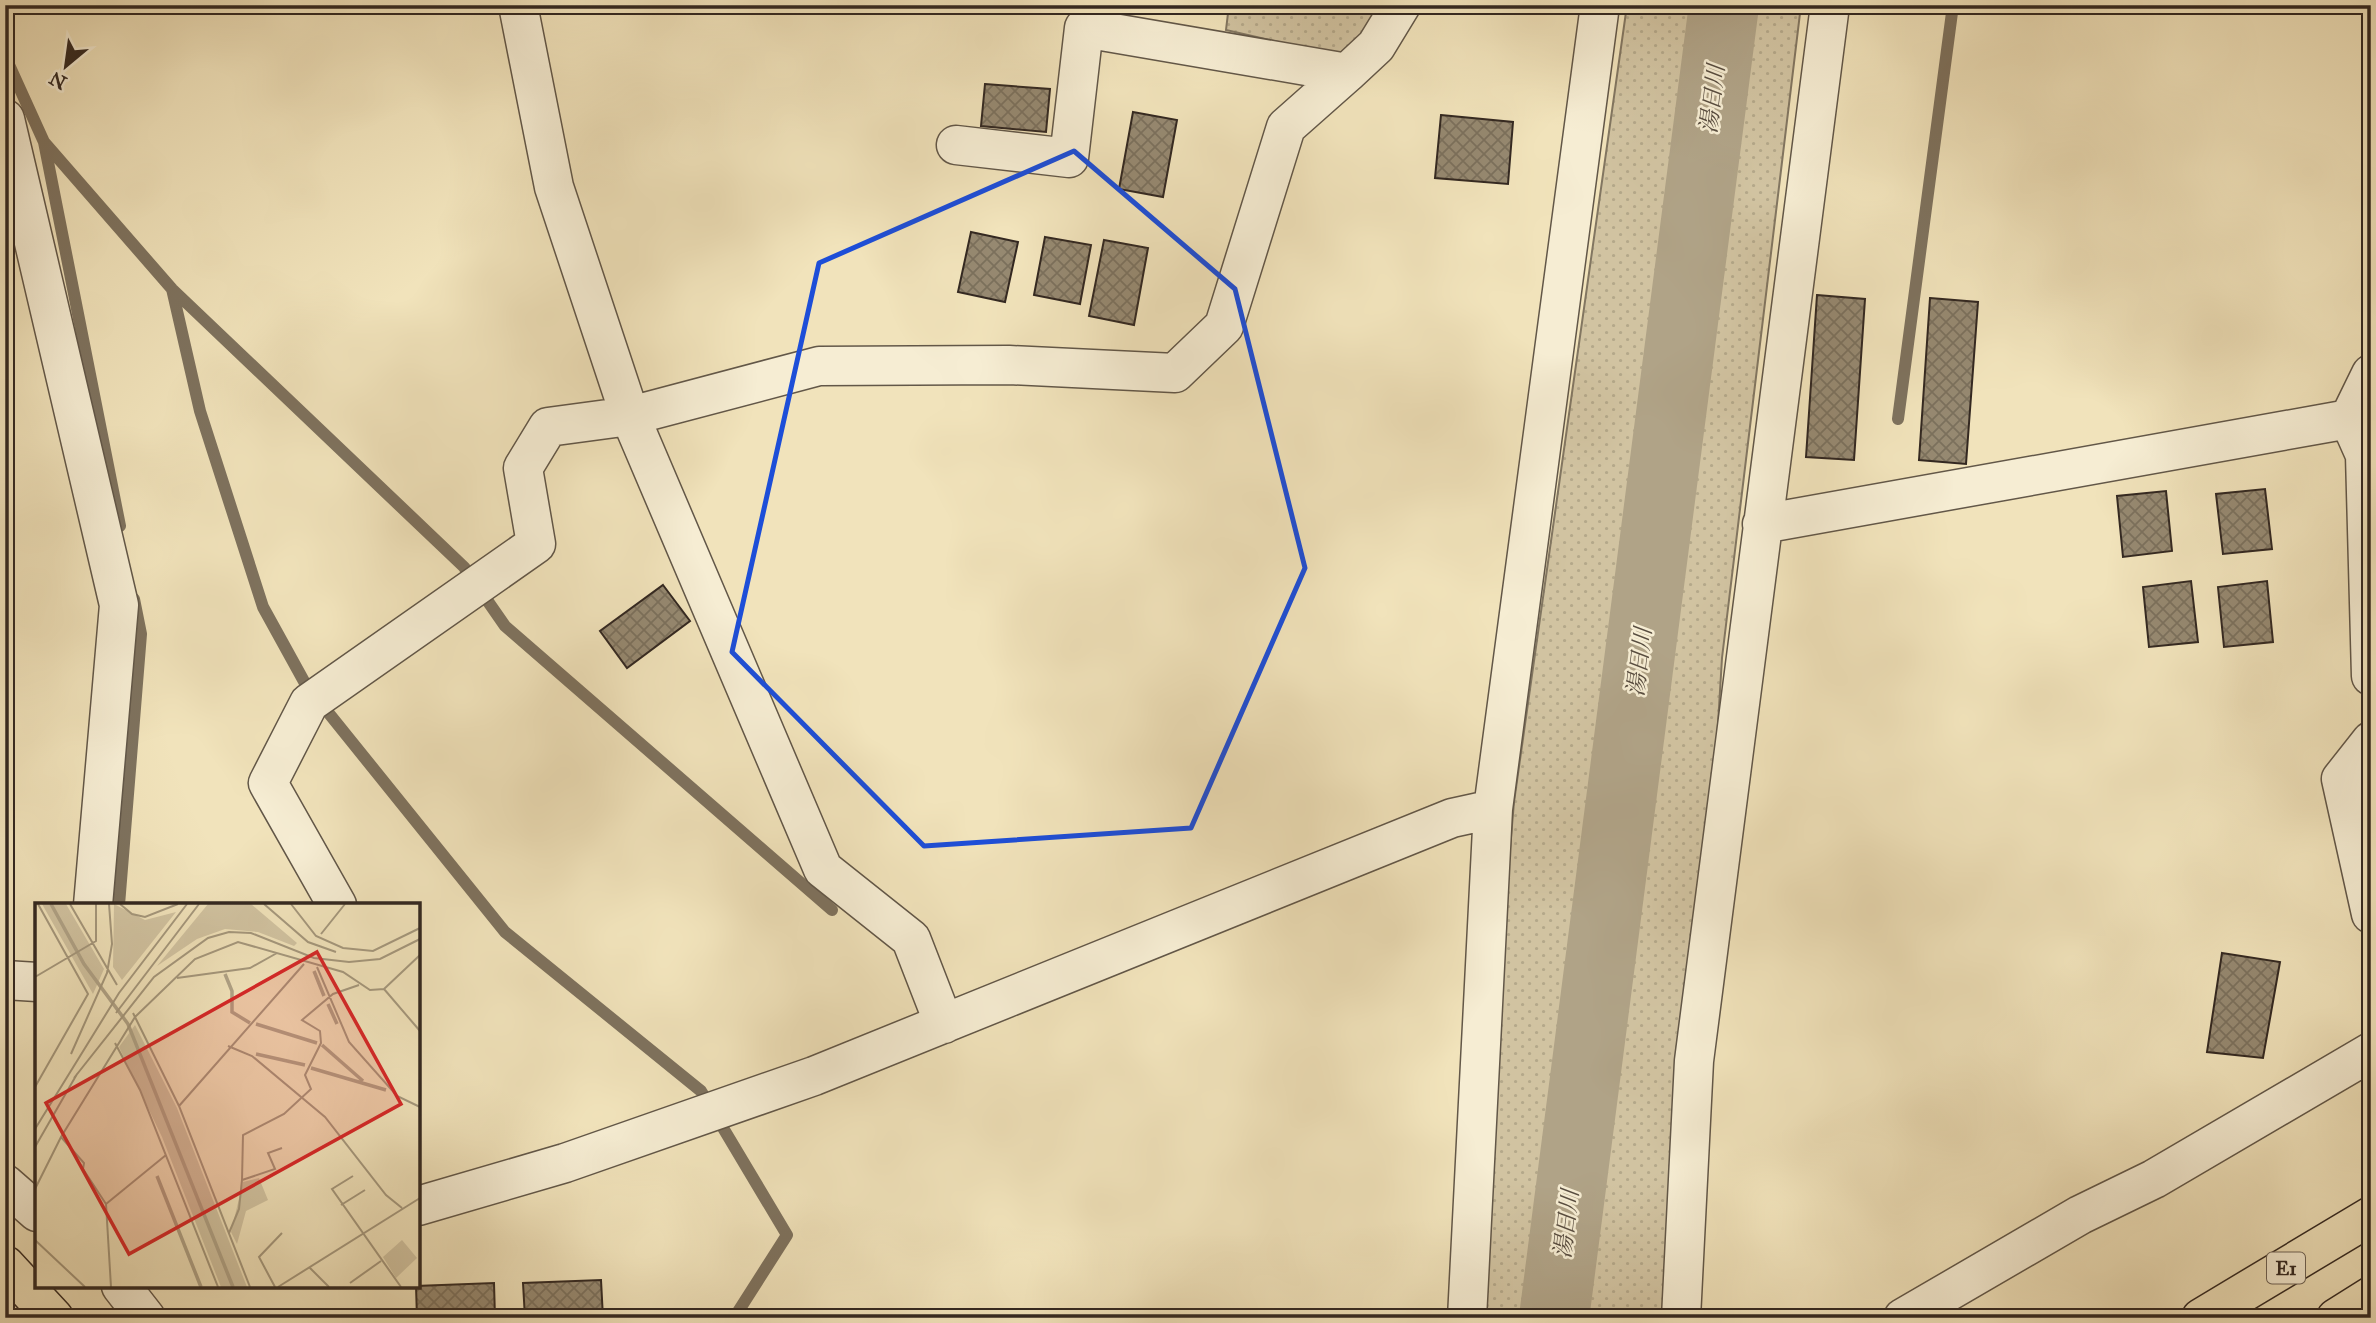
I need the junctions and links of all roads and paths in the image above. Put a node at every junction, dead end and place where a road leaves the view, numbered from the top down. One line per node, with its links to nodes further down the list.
1 (518, 5): 9 (street)
2 (1401, 5): 5 (street)
3 (1600, 5): 14 (street)
4 (1830, 5): 11 (street)
5 (1347, 73): 7 (street); 9 (street)
6 (5, 119): 15 (street)
7 (956, 145)
8 (2371, 374): 10 (street)
9 (630, 416): 16 (street); 20 (street)
10 (2349, 419): 11 (street); 12 (street)
11 (1762, 524): 30 (street)
12 (2371, 676)
13 (2371, 741): 17 (street)
14 (1493, 809): 20 (street); 29 (street)
15 (93, 903)
16 (336, 903)
17 (2371, 914)
18 (5, 979): 19 (street)
19 (35, 982)
20 (944, 1024): 23 (street)
21 (2371, 1052): 31 (street)
22 (5, 1184): 24 (street)
23 (420, 1205)
24 (35, 1210)
25 (2371, 1216): 32 (highway, E1)
26 (5, 1265): 28 (highway)
27 (2371, 1296): 33 (highway)
28 (54, 1318)
29 (1467, 1318)
30 (1681, 1318)
31 (1903, 1318)
32 (2201, 1318)
33 (2336, 1318)

